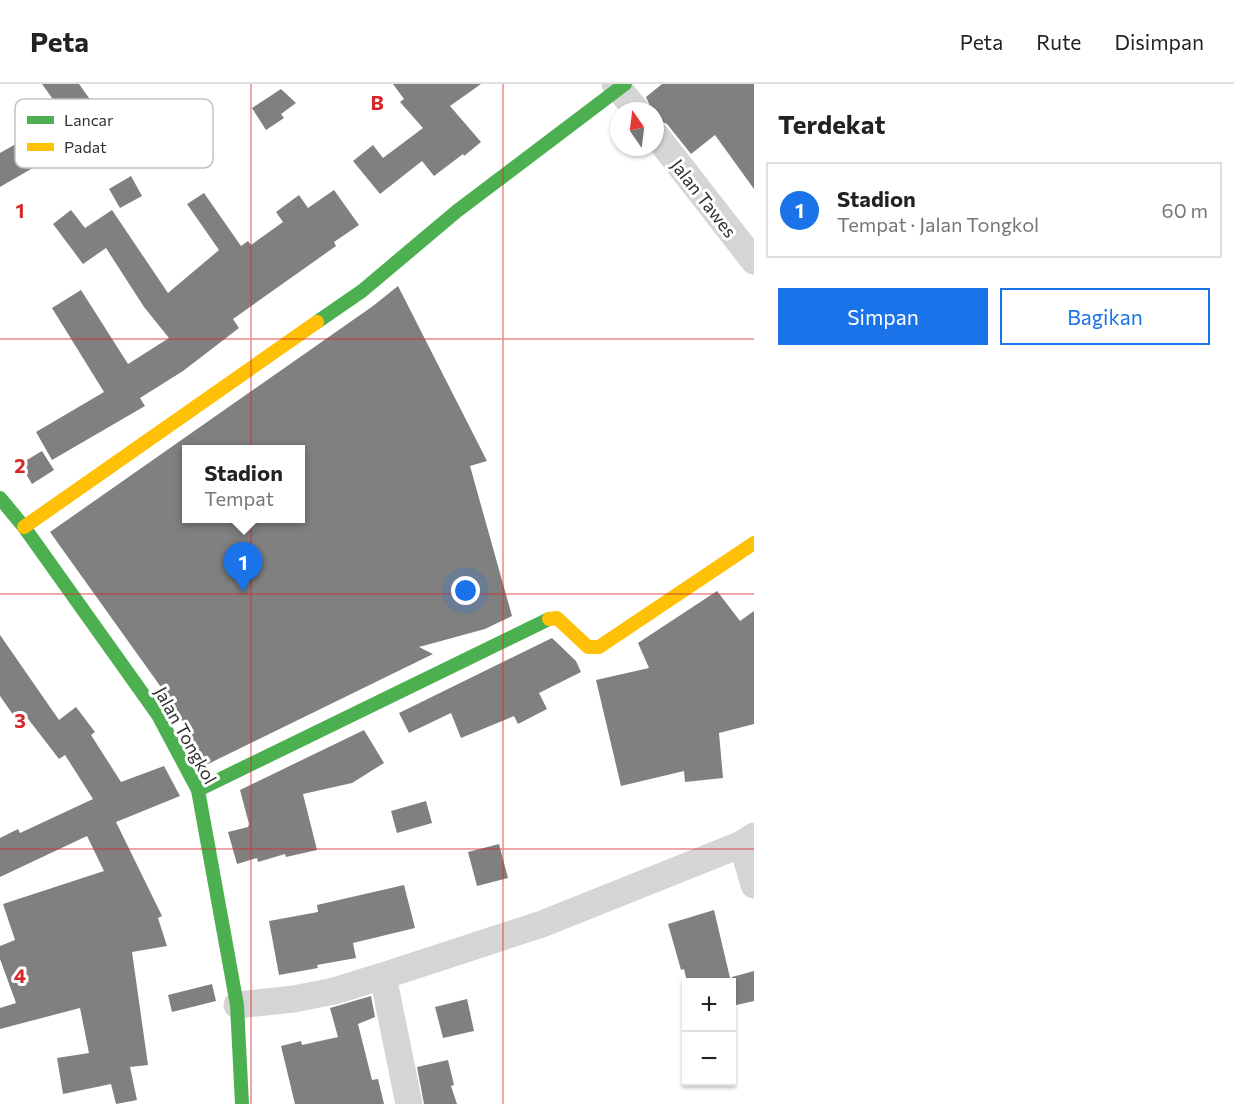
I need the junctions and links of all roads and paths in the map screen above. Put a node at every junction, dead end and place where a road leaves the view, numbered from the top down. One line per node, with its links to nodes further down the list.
1 (620, 86): 2 (street); 6 (street)
2 (631, 102)
3 (664, 146): 4 (street, Jalan Tawes)
4 (754, 261)
5 (0, 498): 6 (street, Jalan Tongkol)
6 (24, 527): 8 (street, Jalan Tongkol)
7 (754, 543): 8 (street)
8 (198, 790): 12 (street, Jalan Tongkol)
9 (748, 840): 10 (street); 11 (street)
10 (754, 885)
11 (383, 976): 12 (street); 14 (street)
12 (237, 1005): 13 (street, Jalan Tongkol)
13 (242, 1104)
14 (409, 1104)

